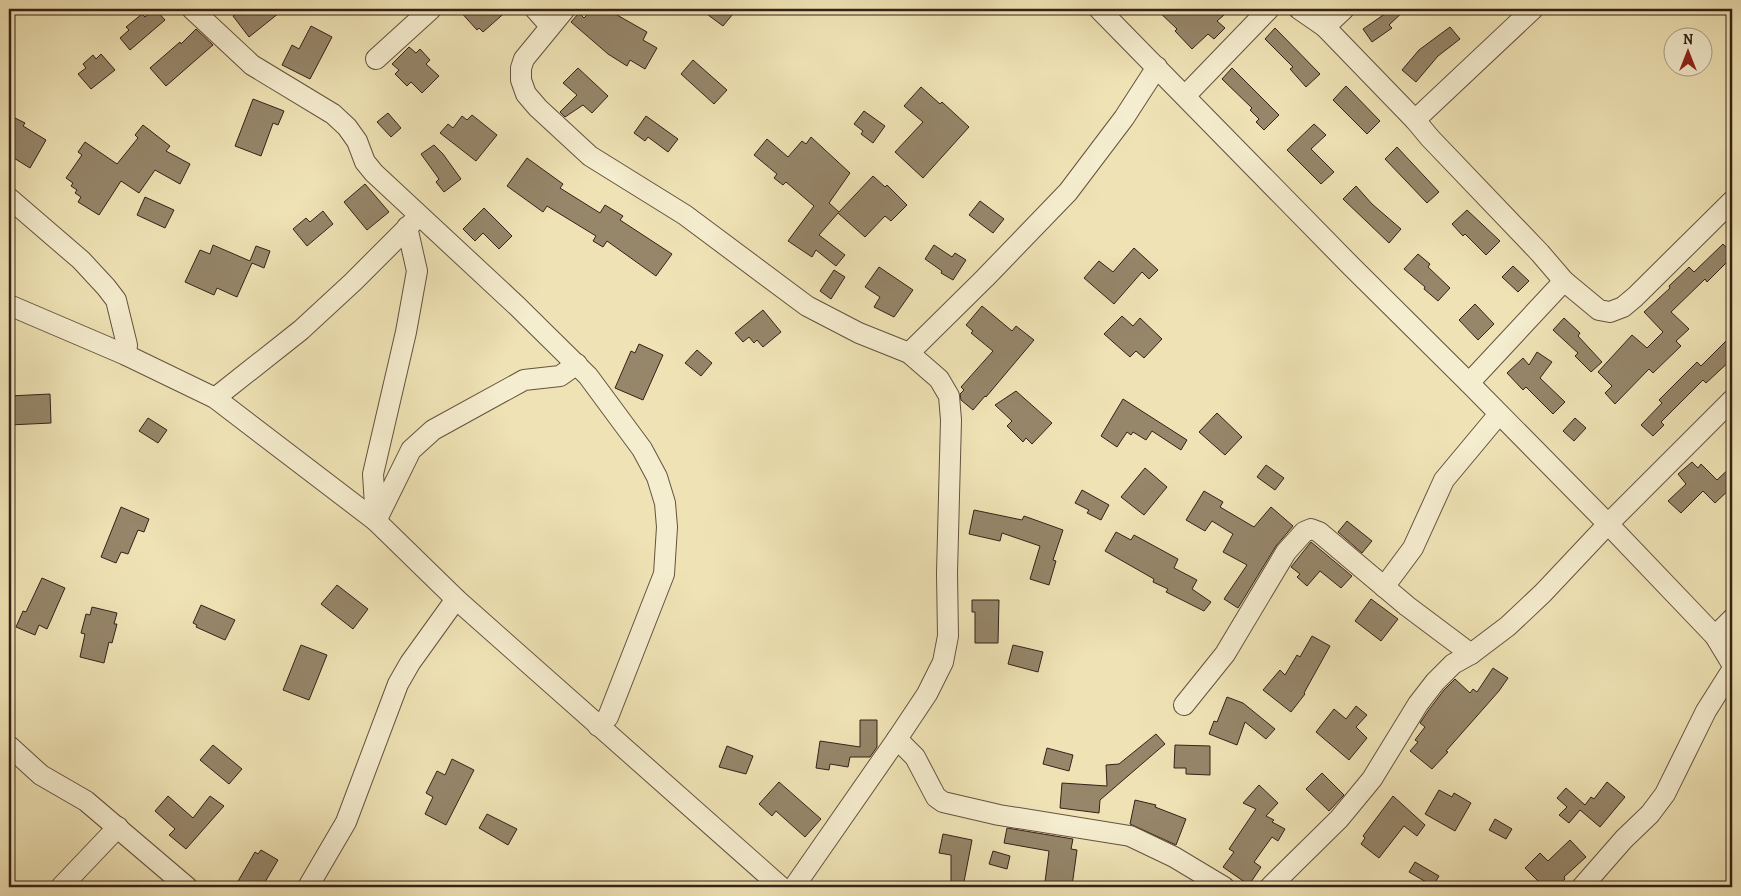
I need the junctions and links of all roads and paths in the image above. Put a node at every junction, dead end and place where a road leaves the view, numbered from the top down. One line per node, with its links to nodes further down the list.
1 (431, 9): 12 (street)
2 (536, 9): 10 (street)
3 (564, 9): 10 (street)
4 (1099, 9): 13 (street)
5 (1269, 9): 14 (street)
6 (1299, 9): 11 (street)
7 (1344, 9): 11 (street)
8 (1533, 9): 15 (street)
9 (199, 11): 18 (street)
10 (550, 26): 21 (street)
11 (1325, 28): 15 (street)
12 (376, 59)
13 (1157, 67): 14 (street); 21 (street)
14 (1185, 96): 24 (street)
15 (1414, 120): 19 (street)
16 (9, 198): 22 (street)
17 (1732, 201): 19 (street)
18 (413, 221): 23 (street); 25 (street); 28 (street)
19 (1564, 281): 24 (street)
20 (11, 311): 22 (street)
21 (909, 353): 38 (street)
22 (126, 355): 25 (street)
23 (577, 364): 28 (street); 37 (street)
24 (1469, 383): 27 (street)
25 (216, 398): 28 (street)
26 (1732, 400): 29 (street)
27 (1500, 414): 29 (street); 30 (street)
28 (376, 521): 31 (street)
29 (1608, 524): 33 (street); 34 (street)
30 (1384, 587): 34 (street); 36 (street)
31 (456, 599): 37 (street); 43 (street)
32 (1732, 619): 33 (street)
33 (1714, 636): 35 (street)
34 (1471, 654): 47 (street)
35 (1731, 669): 48 (street)
36 (1184, 706)
37 (598, 726): 44 (street)
38 (898, 739): 45 (street); 46 (street)
39 (9, 746): 40 (street)
40 (118, 827): 41 (street); 42 (street)
41 (61, 887)
42 (187, 887)
43 (308, 887)
44 (781, 887)
45 (794, 887)
46 (1224, 887)
47 (1270, 887)
48 (1582, 887)

